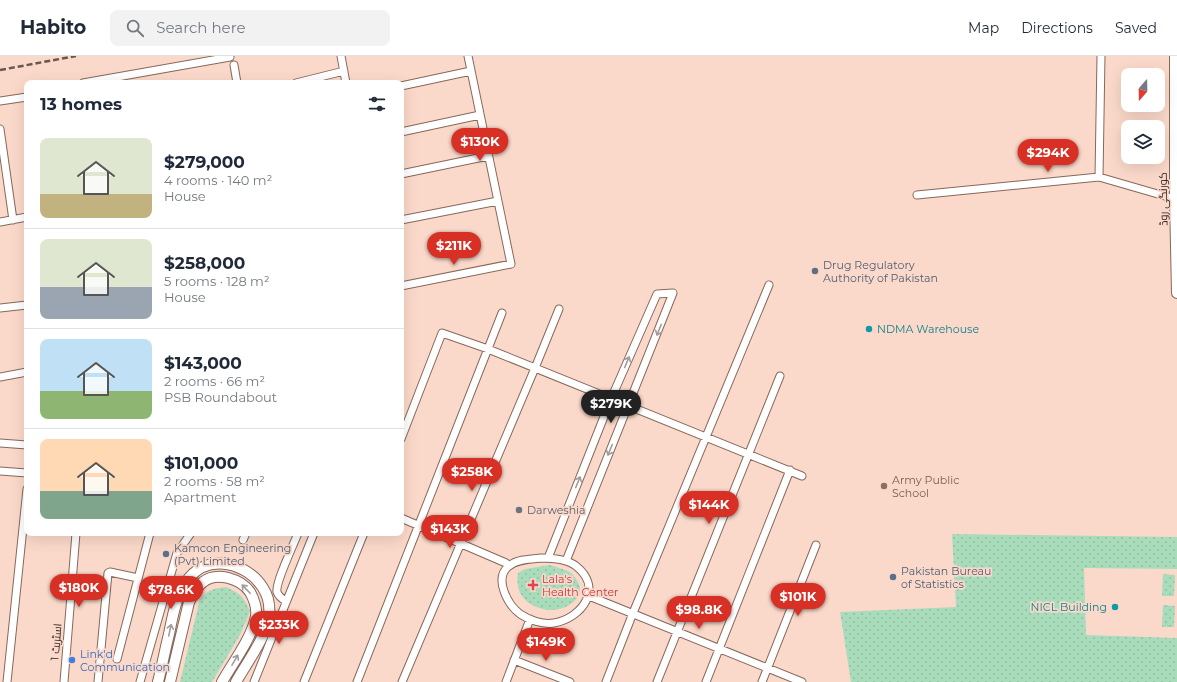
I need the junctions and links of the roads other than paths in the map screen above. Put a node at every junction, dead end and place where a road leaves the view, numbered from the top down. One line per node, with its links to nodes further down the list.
1 (468, 56): 7 (street)
2 (1101, 56): 21 (street)
3 (1175, 56): 23 (main road, کورنگی روڈ)
4 (230, 57): 9 (street)
5 (343, 57): 8 (street)
6 (234, 65): 10 (street)
7 (471, 71): 13 (street); 16 (street)
8 (344, 72): 11 (street); 12 (street)
9 (124, 80)
10 (236, 80)
11 (309, 80)
12 (345, 80)
13 (404, 85)
14 (24, 97): 15 (street)
15 (0, 101)
16 (480, 115): 18 (street); 19 (street)
17 (0, 129): 27 (street)
18 (404, 131)
19 (488, 156): 20 (street); 24 (street)
20 (404, 173)
21 (1099, 177): 22 (street); 23 (street)
22 (917, 195)
23 (1175, 199): 29 (main road, کورنگی روڈ)
24 (498, 200): 26 (street); 30 (street)
25 (24, 218): 27 (street)
26 (404, 219)
27 (13, 220): 28 (street)
28 (0, 222)
29 (1176, 251): 32 (main road, کورنگی روڈ)
30 (404, 285)
31 (769, 285): 45 (street)
32 (1177, 293)
33 (24, 305): 34 (street)
34 (0, 308)
35 (559, 309): 38 (street)
36 (502, 313): 37 (street)
37 (488, 349): 38 (street); 44 (street); 55 (street)
38 (535, 368): 42 (street); 62 (street)
39 (24, 373): 41 (street)
40 (780, 376): 48 (street)
41 (0, 377)
42 (611, 399): 43 (street); 43 (street, one-way to 43); 64 (street, one-way to 42)
43 (628, 406): 45 (street); 65 (street, one-way to 65)
44 (404, 432)
45 (706, 437): 48 (street); 70 (street)
46 (0, 443): 47 (street)
47 (24, 445)
48 (748, 454): 49 (street); 72 (street)
49 (790, 470): 52 (street); 73 (street)
50 (0, 471): 51 (street)
51 (24, 473)
52 (802, 476)
53 (24, 518): 77 (street)
54 (404, 519): 55 (street)
55 (418, 525): 62 (street); 87 (street)
56 (76, 536): 78 (street, اسٹریٹ 1)
57 (149, 536): 67 (street)
58 (189, 536): 80 (street)
59 (297, 536): 69 (street)
60 (313, 536): 69 (street)
61 (363, 536): 86 (street)
62 (461, 543): 66 (street); 88 (street)
63 (816, 544): 76 (street)
64 (548, 558): 65 (street); 66 (street)
65 (566, 561): 68 (street)
66 (509, 566): 71 (street)
67 (138, 578): 74 (street); 79 (street)
68 (589, 596): 70 (street); 71 (street)
69 (286, 601): 85 (street)
70 (633, 613): 72 (street); 91 (street)
71 (530, 619): 75 (street)
72 (676, 631): 73 (street); 92 (street)
73 (719, 648): 76 (street); 93 (street)
74 (117, 659)
75 (514, 660): 89 (street); 90 (street)
76 (767, 668): 94 (street); 95 (street)
77 (7, 682)
78 (64, 682)
79 (98, 682)
80 (140, 682)
81 (158, 682): 84 (main road, one-way to 84)
82 (170, 682): 83 (main road, one-way to 82)
83 (222, 682)
84 (236, 682)
85 (254, 682)
86 (304, 682)
87 (357, 682)
88 (402, 682)
89 (506, 682)
90 (570, 682)
91 (606, 682)
92 (657, 682)
93 (706, 682)
94 (762, 682)
95 (802, 682)

